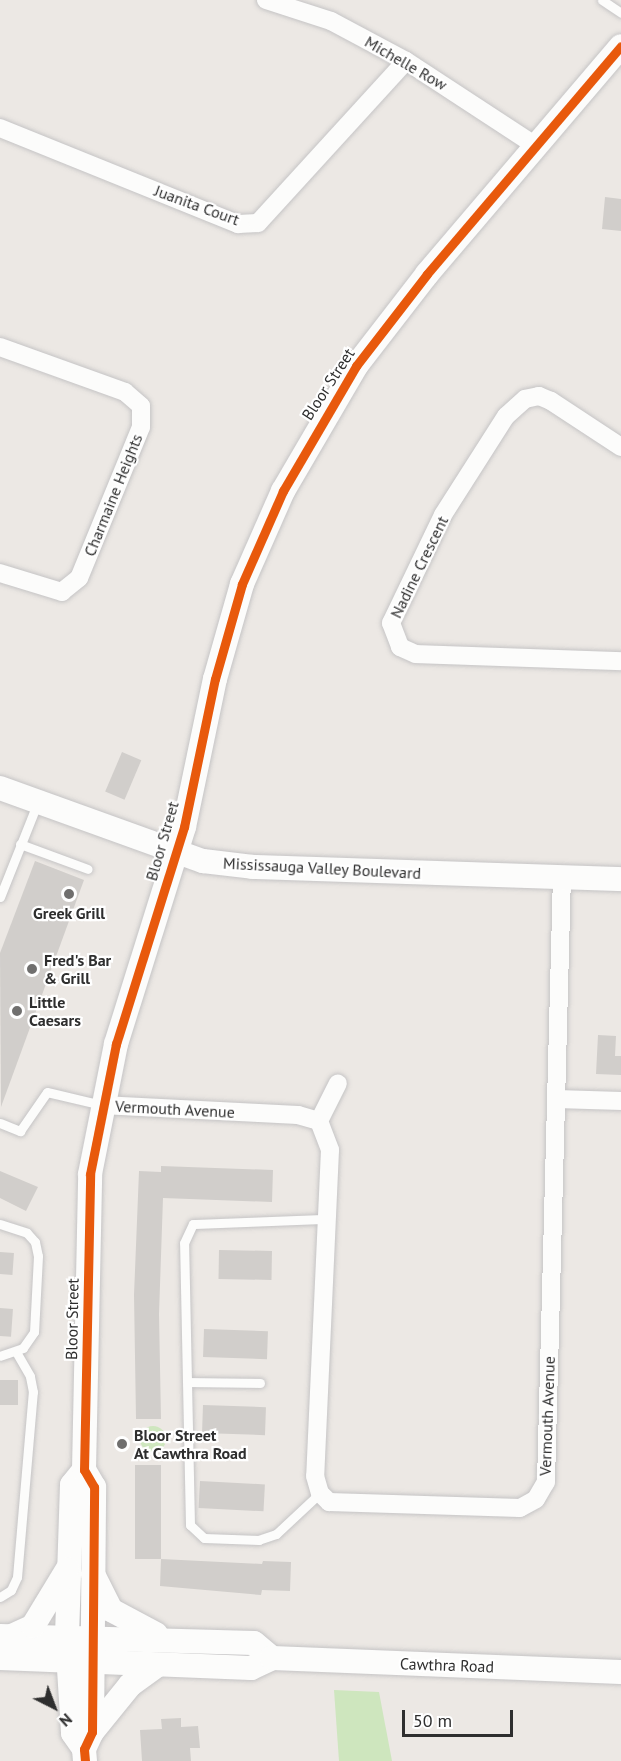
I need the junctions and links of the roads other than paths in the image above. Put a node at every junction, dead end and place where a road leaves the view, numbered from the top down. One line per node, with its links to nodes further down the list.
1 (266, 0): 3 (street, Michelle Row)
2 (602, 0): 4 (lane)
3 (285, 3): 6 (street, Michelle Row)
4 (621, 13)
5 (621, 46): 8 (street, Bloor Street)
6 (406, 61): 7 (street, Juanita Court); 8 (street, Michelle Row)
7 (0, 128)
8 (536, 146): 16 (street, Bloor Street)
9 (0, 347): 11 (street, Charmaine Heights)
10 (621, 447): 12 (street, Nadine Crescent)
11 (0, 573)
12 (621, 661)
13 (0, 788): 14 (street, Mississauga Valley Boulevard)
14 (37, 804): 15 (lane); 16 (street, Mississauga Valley Boulevard)
15 (20, 844): 17 (lane); 20 (lane)
16 (176, 852): 18 (street, Mississauga Valley Boulevard); 24 (street, Bloor Street)
17 (88, 869)
18 (562, 877): 19 (street, Mississauga Valley Boulevard); 22 (street, Vermouth Avenue)
19 (621, 879)
20 (0, 897)
21 (338, 1083): 25 (street)
22 (557, 1098): 23 (street); 34 (street, Vermouth Avenue)
23 (621, 1101)
24 (102, 1105): 25 (street, Vermouth Avenue); 26 (lane); 33 (street, Bloor Street)
25 (319, 1121): 27 (street)
26 (0, 1124)
27 (324, 1219): 31 (lane); 34 (street)
28 (0, 1224): 29 (lane)
29 (16, 1352): 30 (lane); 37 (lane)
30 (0, 1356)
31 (190, 1382): 32 (lane); 34 (lane)
32 (260, 1383)
33 (84, 1470): 35 (street, Bloor Street); 36 (street, Bloor Street)
34 (320, 1493)
35 (68, 1568): 38 (street); 39 (street, Bloor Street)
36 (92, 1572): 39 (street, Bloor Street); 40 (street)
37 (0, 1597)
38 (6, 1636): 39 (street, Cawthra Road)
39 (79, 1638): 40 (street, Cawthra Road); 43 (street, Bloor Street)
40 (163, 1638): 42 (street, Cawthra Road)
41 (0, 1658): 43 (street, Cawthra Road)
42 (272, 1658): 44 (street, Cawthra Road); 45 (street, Cawthra Road)
43 (80, 1663): 44 (street, Cawthra Road); 46 (street, Bloor Street)
44 (156, 1666): 46 (street)
45 (621, 1672)
46 (87, 1747)

